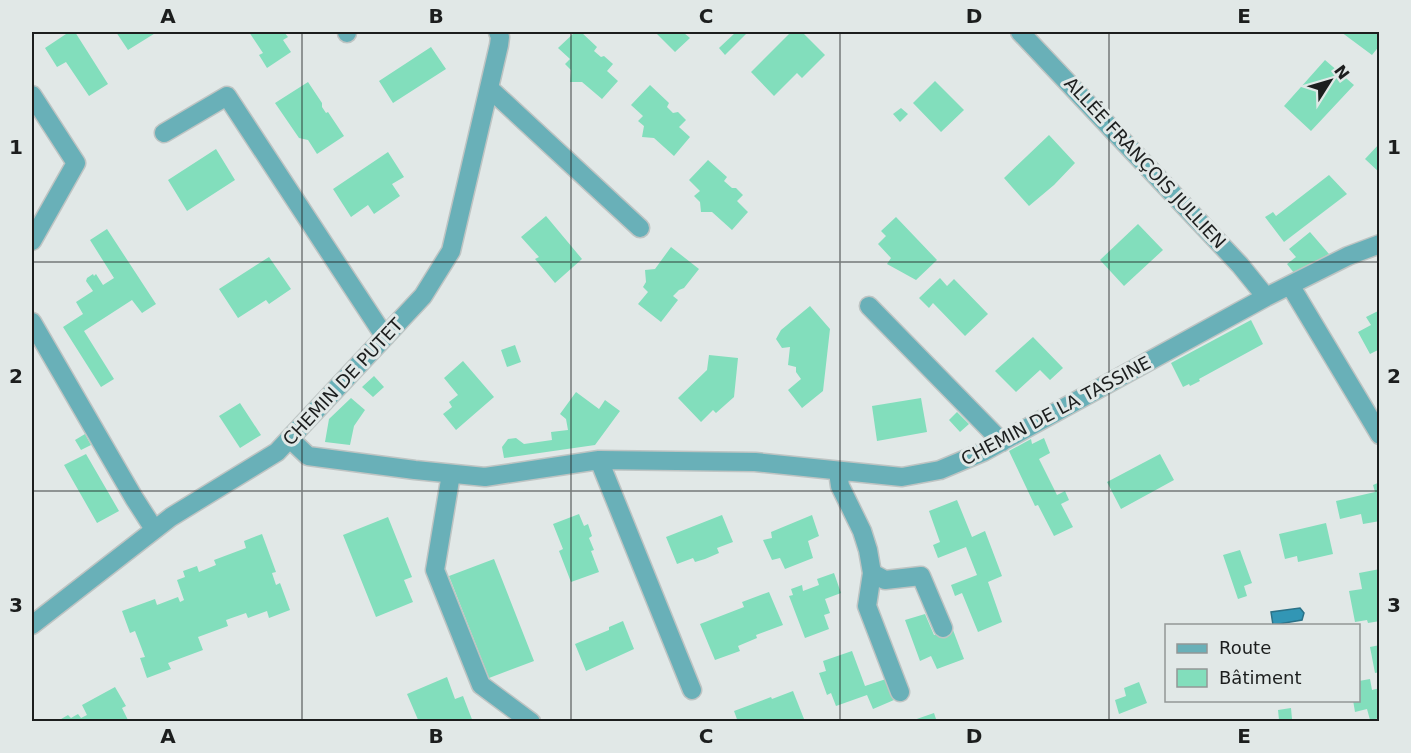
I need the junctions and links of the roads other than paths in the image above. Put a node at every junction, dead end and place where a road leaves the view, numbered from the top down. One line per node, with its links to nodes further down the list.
1 (1020, 32): 10 (street, ALLÉE FRANÇOIS JULLIEN)
2 (502, 33): 3 (street, CHEMIN DE PUTET)
3 (489, 88): 6 (street); 13 (street, CHEMIN DE PUTET)
4 (32, 95): 7 (street)
5 (164, 133): 13 (street)
6 (640, 228)
7 (32, 241)
8 (1380, 244): 9 (street, CHEMIN DE LA TASSINE)
9 (1290, 285): 10 (street, CHEMIN DE LA TASSINE); 14 (street)
10 (1266, 297): 16 (street, CHEMIN DE LA TASSINE)
11 (869, 306): 16 (street)
12 (32, 322): 20 (street)
13 (385, 337): 15 (street, CHEMIN DE PUTET)
14 (1380, 435)
15 (290, 439): 19 (street, CHEMIN DE LA TASSINE); 20 (street, CHEMIN DE PUTET)
16 (1002, 442): 18 (street, CHEMIN DE LA TASSINE)
17 (599, 460): 18 (street, CHEMIN DE LA TASSINE); 19 (street, CHEMIN DE LA TASSINE); 24 (street)
18 (838, 472): 21 (street)
19 (451, 474): 26 (street)
20 (154, 529): 22 (street, CHEMIN DE PUTET)
21 (872, 573): 23 (street); 25 (street)
22 (32, 625)
23 (943, 628)
24 (692, 690)
25 (900, 692)
26 (531, 722)

